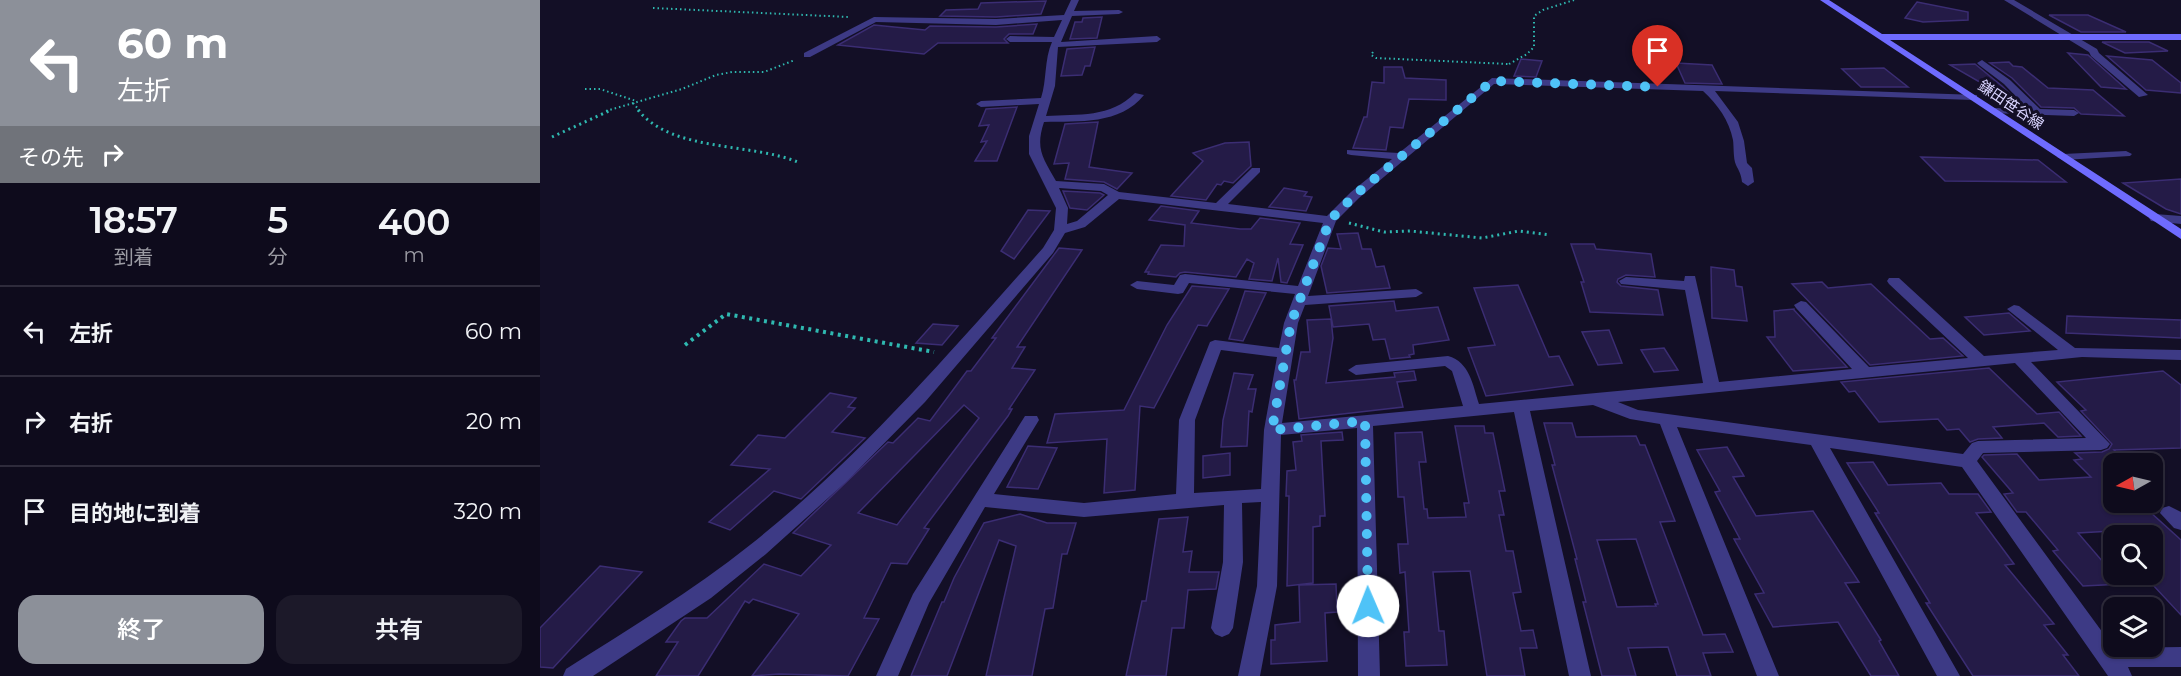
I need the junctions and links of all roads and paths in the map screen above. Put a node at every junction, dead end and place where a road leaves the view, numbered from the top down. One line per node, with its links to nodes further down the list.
1 (1574, 0): 17 (path)
2 (1824, 0): 8 (street, 鎌田笹谷線)
3 (2008, 0): 9 (street)
4 (653, 8): 7 (path)
5 (1071, 10): 6 (street); 7 (street); 13 (street)
6 (1119, 12)
7 (874, 19): 15 (street)
8 (1881, 37): 9 (street); 23 (street, 鎌田笹谷線)
9 (2074, 37): 10 (street); 22 (street)
10 (2181, 37)
11 (1010, 39): 13 (street)
12 (1157, 39): 13 (street)
13 (1057, 42): 25 (street)
14 (1373, 52): 17 (path)
15 (807, 55): 24 (path)
16 (1982, 63): 29 (street)
17 (1508, 64): 18 (path)
18 (1492, 81): 19 (street); 35 (street)
19 (1706, 88): 23 (street); 39 (street)
20 (585, 89): 24 (path)
21 (1139, 95): 31 (street)
22 (2142, 95)
23 (1973, 97): 28 (street, 鎌田笹谷線)
24 (638, 101): 26 (path)
25 (1046, 101): 27 (street); 31 (street)
26 (633, 103): 32 (path); 37 (path)
27 (981, 104)
28 (1994, 111): 29 (street); 36 (street, 鎌田笹谷線)
29 (2037, 112): 30 (street)
30 (2074, 113)
31 (1040, 119): 40 (street)
32 (552, 136)
33 (1351, 152): 35 (street)
34 (2126, 154): 36 (street)
35 (1400, 156): 44 (street)
36 (2063, 157): 43 (street, 鎌田笹谷線)
37 (800, 163)
38 (1256, 171): 42 (street)
39 (1748, 182)
40 (1052, 184): 41 (street); 46 (street)
41 (1116, 195): 42 (street); 46 (street)
42 (1219, 207): 44 (street)
43 (2155, 218): 45 (street); 48 (street, 鎌田笹谷線)
44 (1330, 220): 47 (path); 53 (street)
45 (2181, 220)
46 (1060, 230): 60 (street)
47 (1550, 235)
48 (2181, 235)
49 (1626, 281): 65 (street)
50 (1894, 281): 62 (street)
51 (1137, 285): 53 (street)
52 (1416, 292): 53 (street)
53 (1302, 296): 57 (street)
54 (1801, 304): 64 (street)
55 (2014, 309): 58 (street)
56 (685, 345): 60 (path)
57 (1285, 353): 72 (street); 78 (street)
58 (2072, 353): 59 (street); 61 (street)
59 (2181, 355)
60 (957, 356): 82 (street)
61 (2019, 358): 62 (street); 74 (street)
62 (1981, 362): 64 (street)
63 (1356, 370): 68 (street)
64 (1864, 373): 65 (street)
65 (1712, 388): 66 (street)
66 (1594, 399): 67 (street); 69 (street)
67 (1521, 406): 68 (street); 86 (street)
68 (1473, 411): 71 (street)
69 (1666, 419): 73 (street); 87 (street)
70 (1031, 420): 77 (street)
71 (1365, 421): 72 (street); 85 (street)
72 (1272, 430): 75 (street)
73 (1817, 440): 74 (street); 88 (street)
74 (1968, 461): 81 (street)
75 (1269, 495): 76 (street); 84 (street)
76 (1233, 497): 78 (street); 79 (street)
77 (980, 500): 78 (street); 83 (street)
78 (1185, 500)
79 (1222, 628)
80 (2181, 657): 81 (street)
81 (2108, 658): 89 (street)
82 (574, 676)
83 (887, 676)
84 (1249, 676)
85 (1369, 676)
86 (1580, 676)
87 (1768, 676)
88 (1949, 676)
89 (2121, 676)

